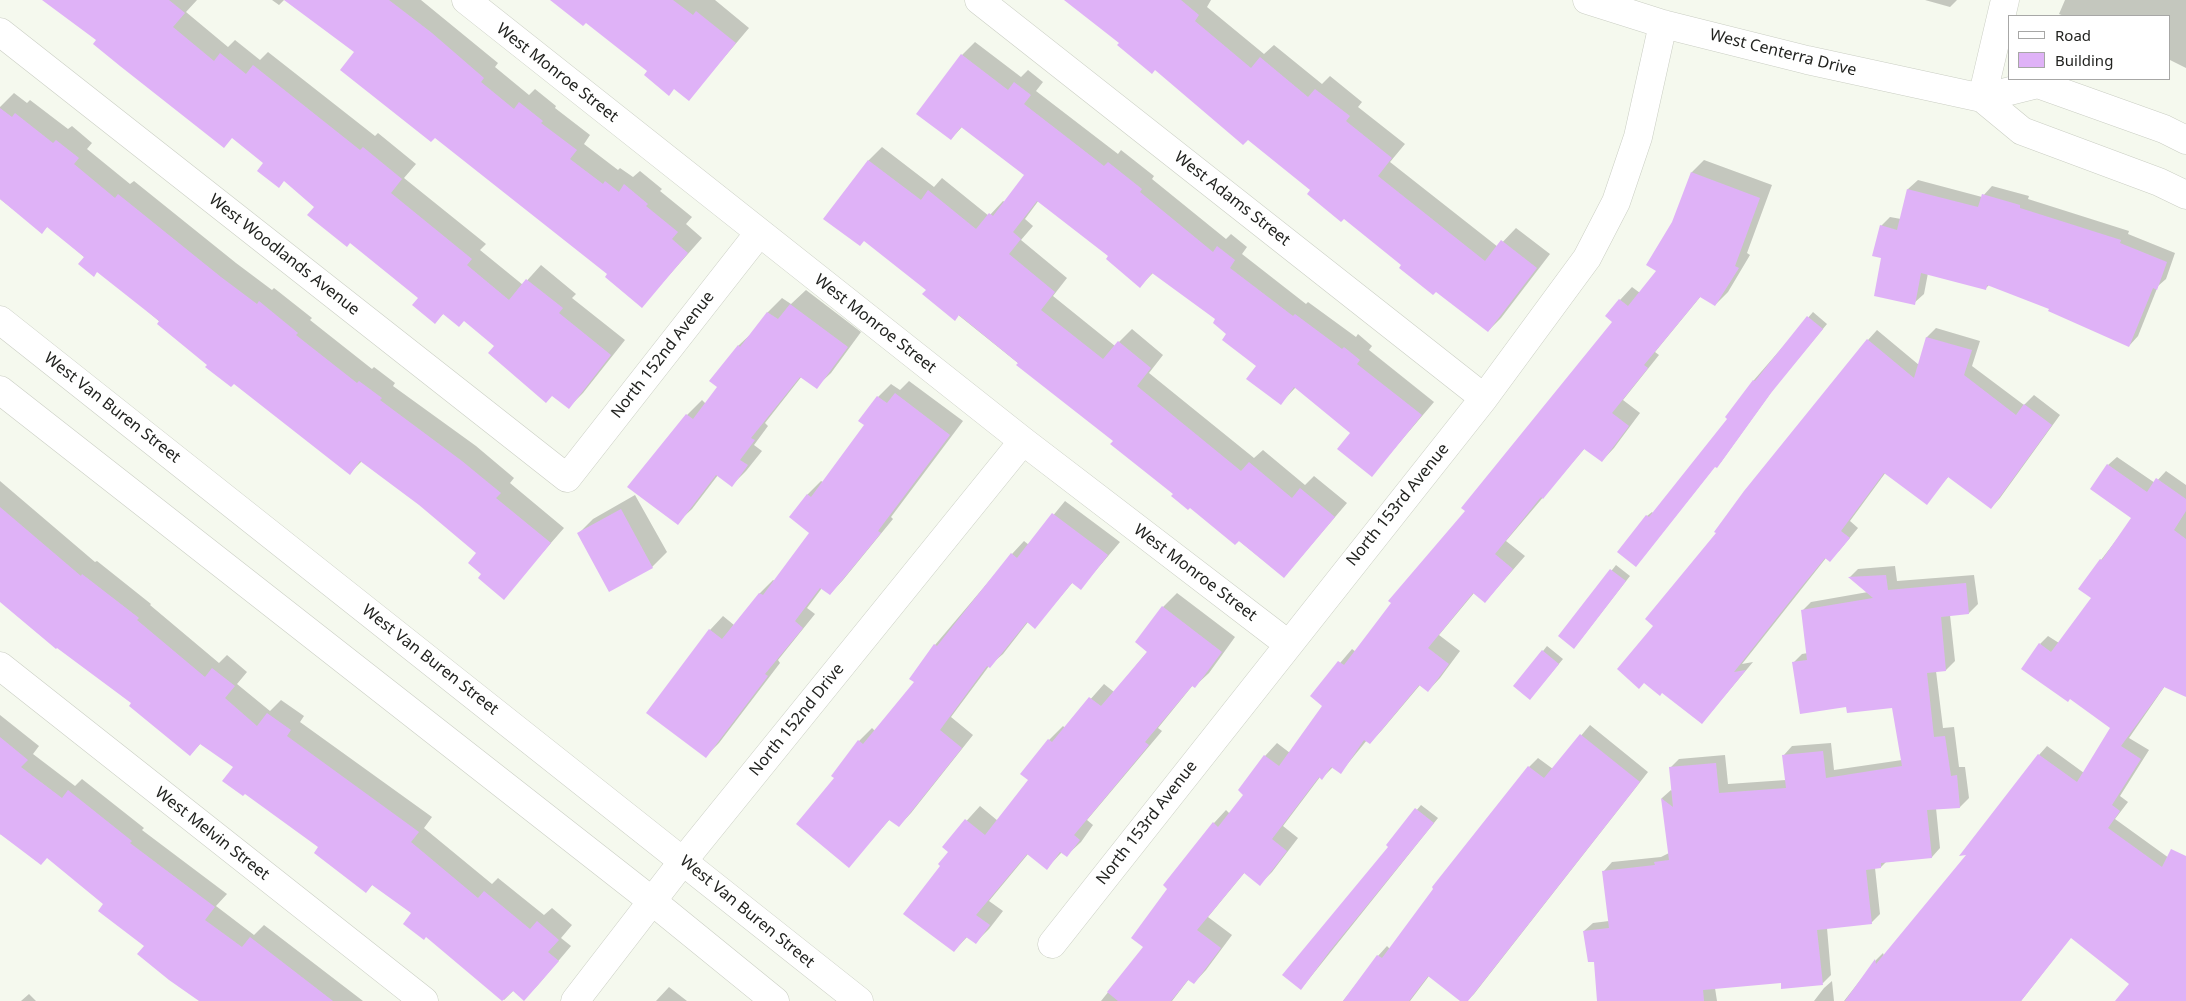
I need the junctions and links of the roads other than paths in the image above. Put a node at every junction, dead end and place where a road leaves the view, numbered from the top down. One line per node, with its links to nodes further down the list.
1 (466, 0): 10 (street, West Monroe Street)
2 (979, 0): 13 (street, West Adams Street)
3 (1587, 0): 5 (street, West Centerra Drive)
4 (2005, 0): 7 (street)
5 (1663, 24): 7 (street, West Centerra Drive); 13 (street, North 153rd Avenue)
6 (0, 32): 15 (street, West Woodlands Avenue)
7 (1982, 98): 8 (street, West Centerra Drive); 9 (street, West Centerra Drive)
8 (2186, 140)
9 (2186, 195)
10 (759, 233): 14 (street, West Monroe Street); 15 (street, North 152nd Avenue)
11 (0, 320): 18 (street, West Van Buren Street)
12 (0, 390): 19 (street)
13 (1484, 398): 16 (street, North 153rd Avenue)
14 (1023, 441): 16 (street, West Monroe Street); 18 (street, North 152nd Drive)
15 (568, 478)
16 (1288, 644): 20 (street, North 153rd Avenue)
17 (0, 666): 21 (street, West Melvin Street)
18 (683, 861): 19 (street, North 152nd Drive); 24 (street, West Van Buren Street)
19 (652, 901): 22 (street, North 152nd Drive); 23 (street)
20 (1052, 944)
21 (424, 1001)
22 (575, 1001)
23 (775, 1001)
24 (859, 1001)

